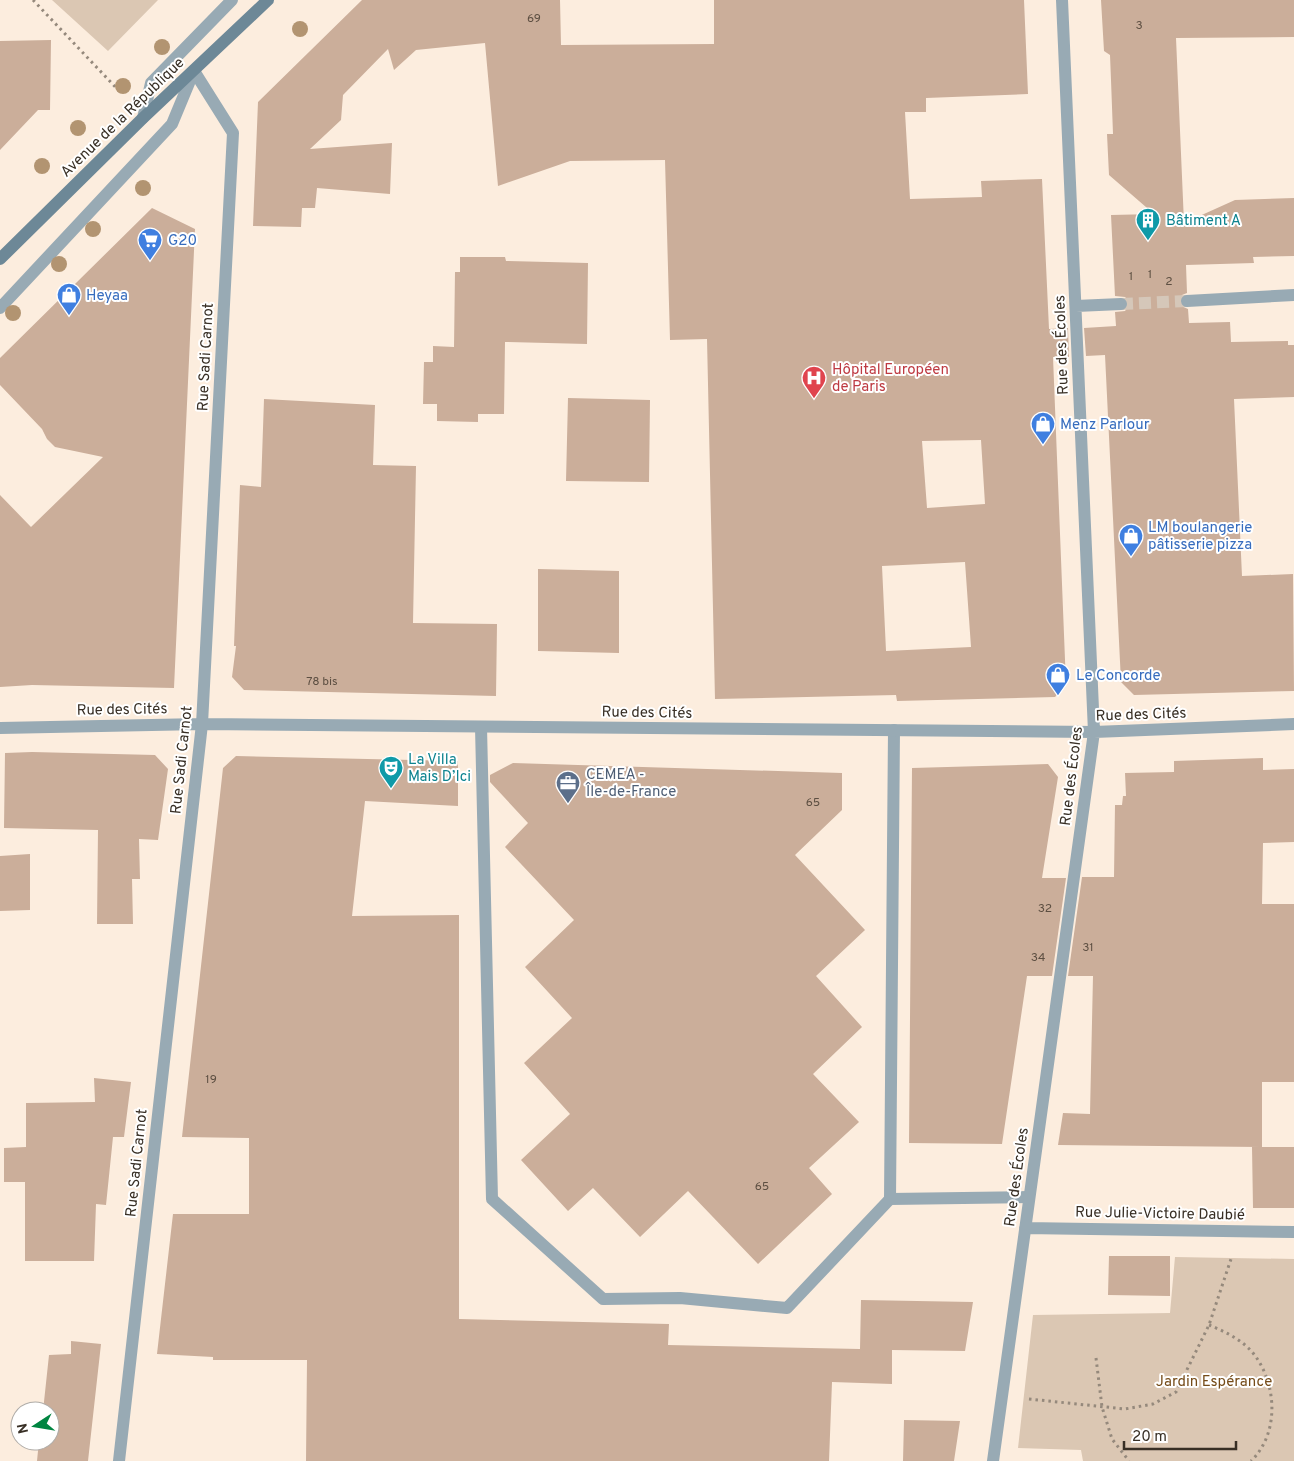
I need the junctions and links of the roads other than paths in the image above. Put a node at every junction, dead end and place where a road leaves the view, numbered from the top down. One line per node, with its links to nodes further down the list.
1 (232, 0): 5 (street)
2 (268, 0): 4 (main road, Avenue de la République)
3 (1062, 0): 10 (street, Rue des Écoles)
4 (194, 71): 5 (main road, Avenue de la République); 11 (street); 12 (street, Rue Sadi Carnot)
5 (144, 118): 6 (main road, Avenue de la République)
6 (0, 259)
7 (1294, 295): 8 (street)
8 (1187, 301)
9 (1121, 304): 10 (street)
10 (1076, 306): 17 (street, Rue des Écoles)
11 (0, 308)
12 (202, 724): 14 (street, Rue des Cités); 15 (street, Rue des Cités); 22 (street, Rue Sadi Carnot)
13 (1294, 724): 17 (street, Rue des Cités)
14 (481, 727): 16 (street, Rue des Cités); 19 (street)
15 (0, 728)
16 (894, 730): 17 (street, Rue des Cités); 19 (street)
17 (1094, 732): 18 (street, Rue des Écoles)
18 (1029, 1198): 19 (street); 20 (street, Rue des Écoles)
19 (890, 1199)
20 (1025, 1228): 21 (street, Rue Julie-Victoire Daubié); 23 (street, Rue des Écoles)
21 (1294, 1232)
22 (119, 1461)
23 (993, 1461)

